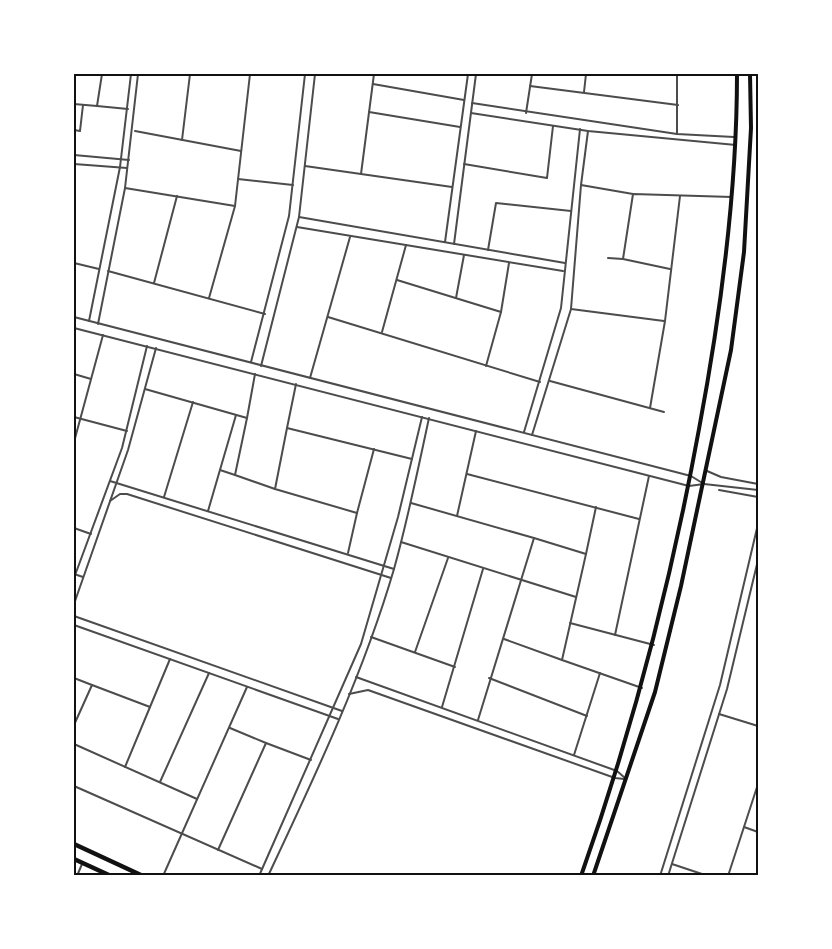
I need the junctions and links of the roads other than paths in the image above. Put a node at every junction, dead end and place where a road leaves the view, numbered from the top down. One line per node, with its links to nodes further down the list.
1 (102, 74): 24 (street)
2 (131, 74): 25 (street)
3 (138, 74): 33 (street)
4 (190, 74): 37 (street)
5 (250, 74): 39 (street)
6 (305, 74): 50 (street)
7 (315, 74): 45 (street)
8 (374, 74): 16 (street)
9 (468, 74): 19 (street)
10 (476, 74): 20 (street)
11 (532, 74): 17 (street)
12 (586, 74): 18 (street)
13 (677, 74): 23 (street)
14 (737, 74): 36 (main road)
15 (750, 74): 123 (main road)
16 (373, 84): 19 (street); 26 (street)
17 (530, 86): 18 (street); 28 (street)
18 (584, 93): 23 (street)
19 (464, 100): 30 (street)
20 (472, 103): 27 (street); 28 (street)
21 (74, 104): 22 (street)
22 (83, 105): 24 (street); 32 (street)
23 (678, 105): 35 (street)
24 (98, 106): 25 (street)
25 (128, 109): 41 (street)
26 (369, 112): 30 (street); 48 (street)
27 (471, 113): 29 (street); 44 (street)
28 (526, 113): 35 (street)
29 (553, 126): 31 (street); 44 (street)
30 (460, 127): 52 (street)
31 (580, 129): 34 (street); 59 (street)
32 (74, 130)
33 (134, 131): 37 (street); 42 (street)
34 (588, 131): 38 (street); 51 (street)
35 (677, 134): 36 (street)
36 (737, 137): 38 (main road)
37 (182, 140): 39 (street)
38 (736, 145): 57 (main road)
39 (241, 151): 49 (street)
40 (74, 155): 41 (street)
41 (121, 159): 42 (street); 46 (street)
42 (129, 160): 47 (street)
43 (74, 164): 46 (street)
44 (464, 164): 64 (street)
45 (305, 166): 48 (street); 60 (street)
46 (120, 167): 47 (street); 73 (street)
47 (127, 168): 53 (street)
48 (361, 174): 52 (street)
49 (238, 179): 50 (street); 58 (street)
50 (293, 185): 83 (street)
51 (581, 185): 54 (street); 81 (street)
52 (452, 187): 63 (street)
53 (125, 188): 55 (street); 75 (street)
54 (633, 194): 56 (street); 69 (street)
55 (177, 196): 58 (street); 78 (street)
56 (680, 196): 57 (street); 74 (street)
57 (732, 197): 127 (main road)
58 (235, 206): 79 (street)
59 (571, 211): 66 (street); 72 (street)
60 (299, 217): 61 (street); 63 (street)
61 (297, 227): 62 (street); 95 (street)
62 (350, 236): 65 (street); 85 (street)
63 (445, 242): 64 (street)
64 (454, 244): 66 (street)
65 (406, 245): 67 (street); 77 (street)
66 (488, 250): 72 (street)
67 (464, 255): 70 (street); 80 (street)
68 (608, 258): 69 (street)
69 (623, 259): 74 (street)
70 (509, 262): 76 (street); 82 (street)
71 (74, 263): 73 (street)
72 (565, 263): 76 (street)
73 (99, 269): 86 (street)
74 (671, 269): 87 (street)
75 (108, 270): 78 (street); 88 (street)
76 (564, 271): 102 (street)
77 (397, 280): 80 (street); 90 (street)
78 (154, 283): 79 (street)
79 (209, 298): 83 (street)
80 (456, 298): 82 (street)
81 (571, 309): 87 (street); 101 (street)
82 (501, 312): 96 (street)
83 (265, 314): 94 (street)
84 (74, 317): 86 (street)
85 (327, 317): 90 (street); 99 (street)
86 (89, 321): 88 (street)
87 (665, 321): 106 (street)
88 (98, 324): 94 (street)
89 (74, 328): 91 (street)
90 (382, 333): 96 (street)
91 (103, 335): 92 (street); 100 (street)
92 (147, 346): 93 (street); 115 (street)
93 (156, 348): 98 (street); 104 (street)
94 (251, 363): 95 (street)
95 (261, 366): 99 (street)
96 (486, 366): 102 (street)
97 (74, 374): 100 (street)
98 (255, 374): 103 (street); 111 (street)
99 (310, 378): 117 (street)
100 (92, 379): 113 (street)
101 (550, 381): 106 (street); 118 (street)
102 (540, 382): 117 (street)
103 (296, 384): 110 (street); 114 (street)
104 (146, 389): 105 (street); 129 (street)
105 (193, 402): 108 (street); 137 (street)
106 (650, 408): 107 (street)
107 (664, 412)
108 (236, 415): 111 (street); 122 (street)
109 (74, 417): 113 (street)
110 (422, 417): 112 (street); 121 (street)
111 (247, 418): 125 (street)
112 (429, 418): 116 (street); 139 (street)
113 (82, 419): 115 (street); 119 (street)
114 (287, 428): 120 (street); 133 (street)
115 (126, 431): 128 (street)
116 (476, 431): 124 (street); 126 (street)
117 (523, 433): 118 (street)
118 (532, 435): 127 (street)
119 (74, 442)
120 (374, 449): 121 (street); 142 (street)
121 (412, 459): 154 (street)
122 (220, 470): 125 (street); 141 (street)
123 (707, 471): 130 (main road); 131 (street)
124 (467, 474): 140 (street); 143 (street)
125 (235, 475): 133 (street)
126 (649, 476): 132 (street); 144 (street)
127 (691, 476): 130 (street); 132 (main road)
128 (110, 481): 129 (street); 147 (street)
129 (116, 483): 137 (street); 138 (street)
130 (704, 484): 132 (street); 135 (street); 206 (main road)
131 (759, 484)
132 (689, 486): 173 (main road)
133 (275, 489): 142 (street)
134 (719, 489): 136 (street)
135 (759, 490)
136 (759, 496)
137 (164, 498): 141 (street)
138 (110, 501): 158 (street); 159 (street)
139 (410, 503): 143 (street); 149 (street)
140 (596, 507): 144 (street); 151 (street)
141 (208, 512): 150 (street)
142 (357, 513): 150 (street)
143 (457, 516): 148 (street)
144 (639, 519): 170 (street)
145 (759, 524): 228 (street)
146 (74, 528): 147 (street)
147 (91, 534): 157 (street)
148 (534, 538): 151 (street); 162 (street)
149 (401, 542): 152 (street); 156 (street)
150 (348, 554): 154 (street)
151 (586, 554): 165 (street)
152 (448, 558): 155 (street); 174 (street)
153 (759, 560): 191 (street)
154 (385, 566): 156 (street); 158 (street)
155 (483, 568): 162 (street); 177 (street)
156 (394, 569): 160 (street)
157 (74, 574): 159 (street); 161 (street)
158 (383, 575): 160 (street); 189 (street)
159 (83, 577): 164 (street)
160 (391, 578): 171 (street)
161 (74, 579)
162 (521, 580): 165 (street); 172 (street)
163 (74, 583): 164 (street)
164 (80, 586): 166 (street)
165 (576, 597): 168 (street)
166 (74, 604)
167 (74, 615): 189 (street)
168 (570, 623): 170 (street); 176 (street)
169 (74, 626): 175 (street)
170 (615, 635): 173 (street)
171 (371, 637): 174 (street); 180 (street)
172 (504, 639): 176 (street); 182 (street)
173 (654, 645): 185 (main road)
174 (415, 652): 177 (street)
175 (170, 660): 178 (street); 187 (street)
176 (562, 660): 179 (street)
177 (455, 667): 188 (street)
178 (209, 673): 184 (street); 207 (street)
179 (600, 673): 185 (street); 193 (street)
180 (356, 677): 186 (street); 188 (street)
181 (74, 678): 183 (street)
182 (489, 678): 193 (street); 195 (street)
183 (92, 686): 187 (street); 196 (street)
184 (247, 687): 192 (street); 198 (street)
185 (642, 688): 204 (main road)
186 (349, 694): 190 (street); 205 (street)
187 (150, 707): 203 (street)
188 (442, 708): 195 (street)
189 (334, 709): 190 (street); 192 (street)
190 (342, 711): 194 (street)
191 (719, 714): 197 (street); 218 (street)
192 (331, 716): 194 (street); 202 (street)
193 (587, 716): 201 (street)
194 (338, 719): 225 (street)
195 (478, 720): 201 (street)
196 (74, 725)
197 (759, 726)
198 (229, 728): 199 (street); 210 (street)
199 (266, 743): 202 (street); 215 (street)
200 (74, 744): 203 (street)
201 (574, 755): 204 (street)
202 (311, 760): 219 (street)
203 (125, 767): 207 (street)
204 (617, 771): 205 (main road); 206 (street)
205 (615, 778): 206 (street); 226 (main road)
206 (627, 779): 227 (main road)
207 (160, 782): 210 (street)
208 (759, 784): 211 (street)
209 (74, 786): 213 (street)
210 (197, 799): 213 (street)
211 (744, 827): 212 (street); 231 (street)
212 (759, 832)
213 (182, 834): 215 (street); 223 (street)
214 (74, 844): 222 (highway)
215 (218, 850): 219 (street)
216 (74, 859): 217 (highway)
217 (83, 863): 220 (street); 221 (highway)
218 (672, 864): 229 (street); 230 (street)
219 (262, 869): 224 (street)
220 (77, 876)
221 (111, 876)
222 (142, 876)
223 (163, 876)
224 (259, 876)
225 (268, 876)
226 (581, 876)
227 (593, 876)
228 (660, 876)
229 (668, 876)
230 (708, 876)
231 (728, 876)

